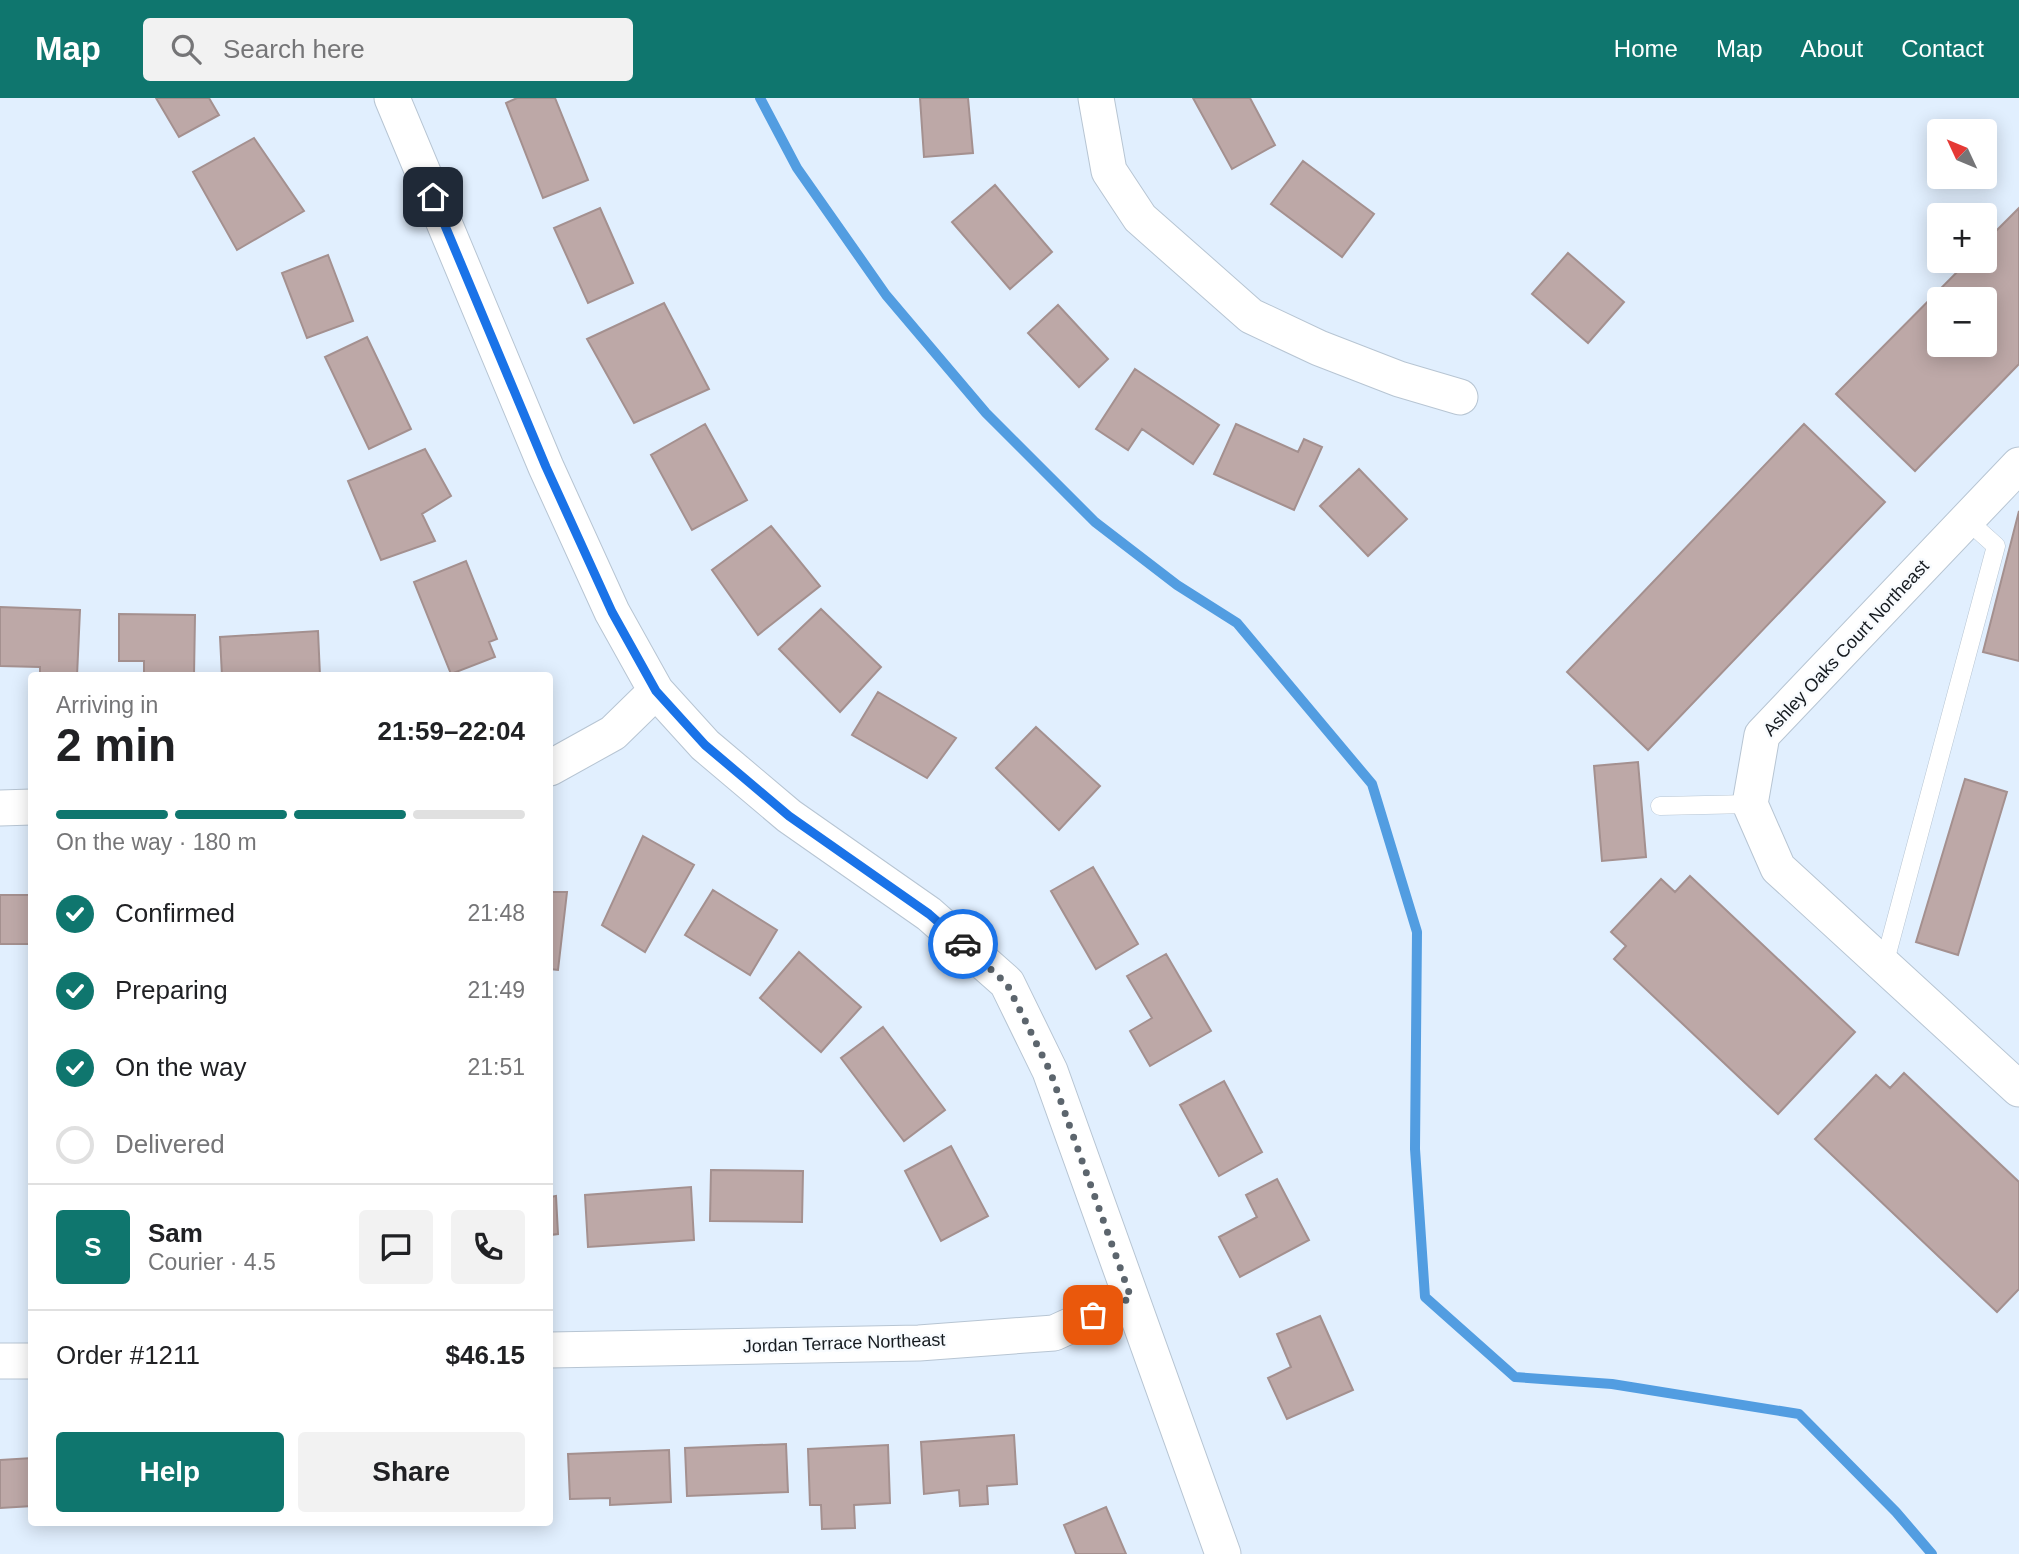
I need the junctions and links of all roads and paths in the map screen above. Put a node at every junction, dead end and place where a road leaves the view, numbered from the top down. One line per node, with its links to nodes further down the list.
1 (392, 98): 6 (street)
2 (1096, 98): 3 (street)
3 (1460, 397)
4 (2019, 465): 5 (street, Ashley Oaks Court Northeast)
5 (1967, 520): 8 (street, Ashley Oaks Court Northeast); 12 (lane)
6 (656, 691): 7 (street); 14 (street)
7 (553, 766)
8 (1751, 804): 9 (lane); 12 (street)
9 (1660, 806)
10 (28, 807): 11 (street)
11 (0, 808)
12 (1884, 965): 13 (street)
13 (2019, 1089)
14 (1131, 1298): 15 (street, Jordan Terrace Northeast); 18 (street)
15 (553, 1350)
16 (0, 1361): 17 (street)
17 (28, 1361)
18 (1223, 1554)

